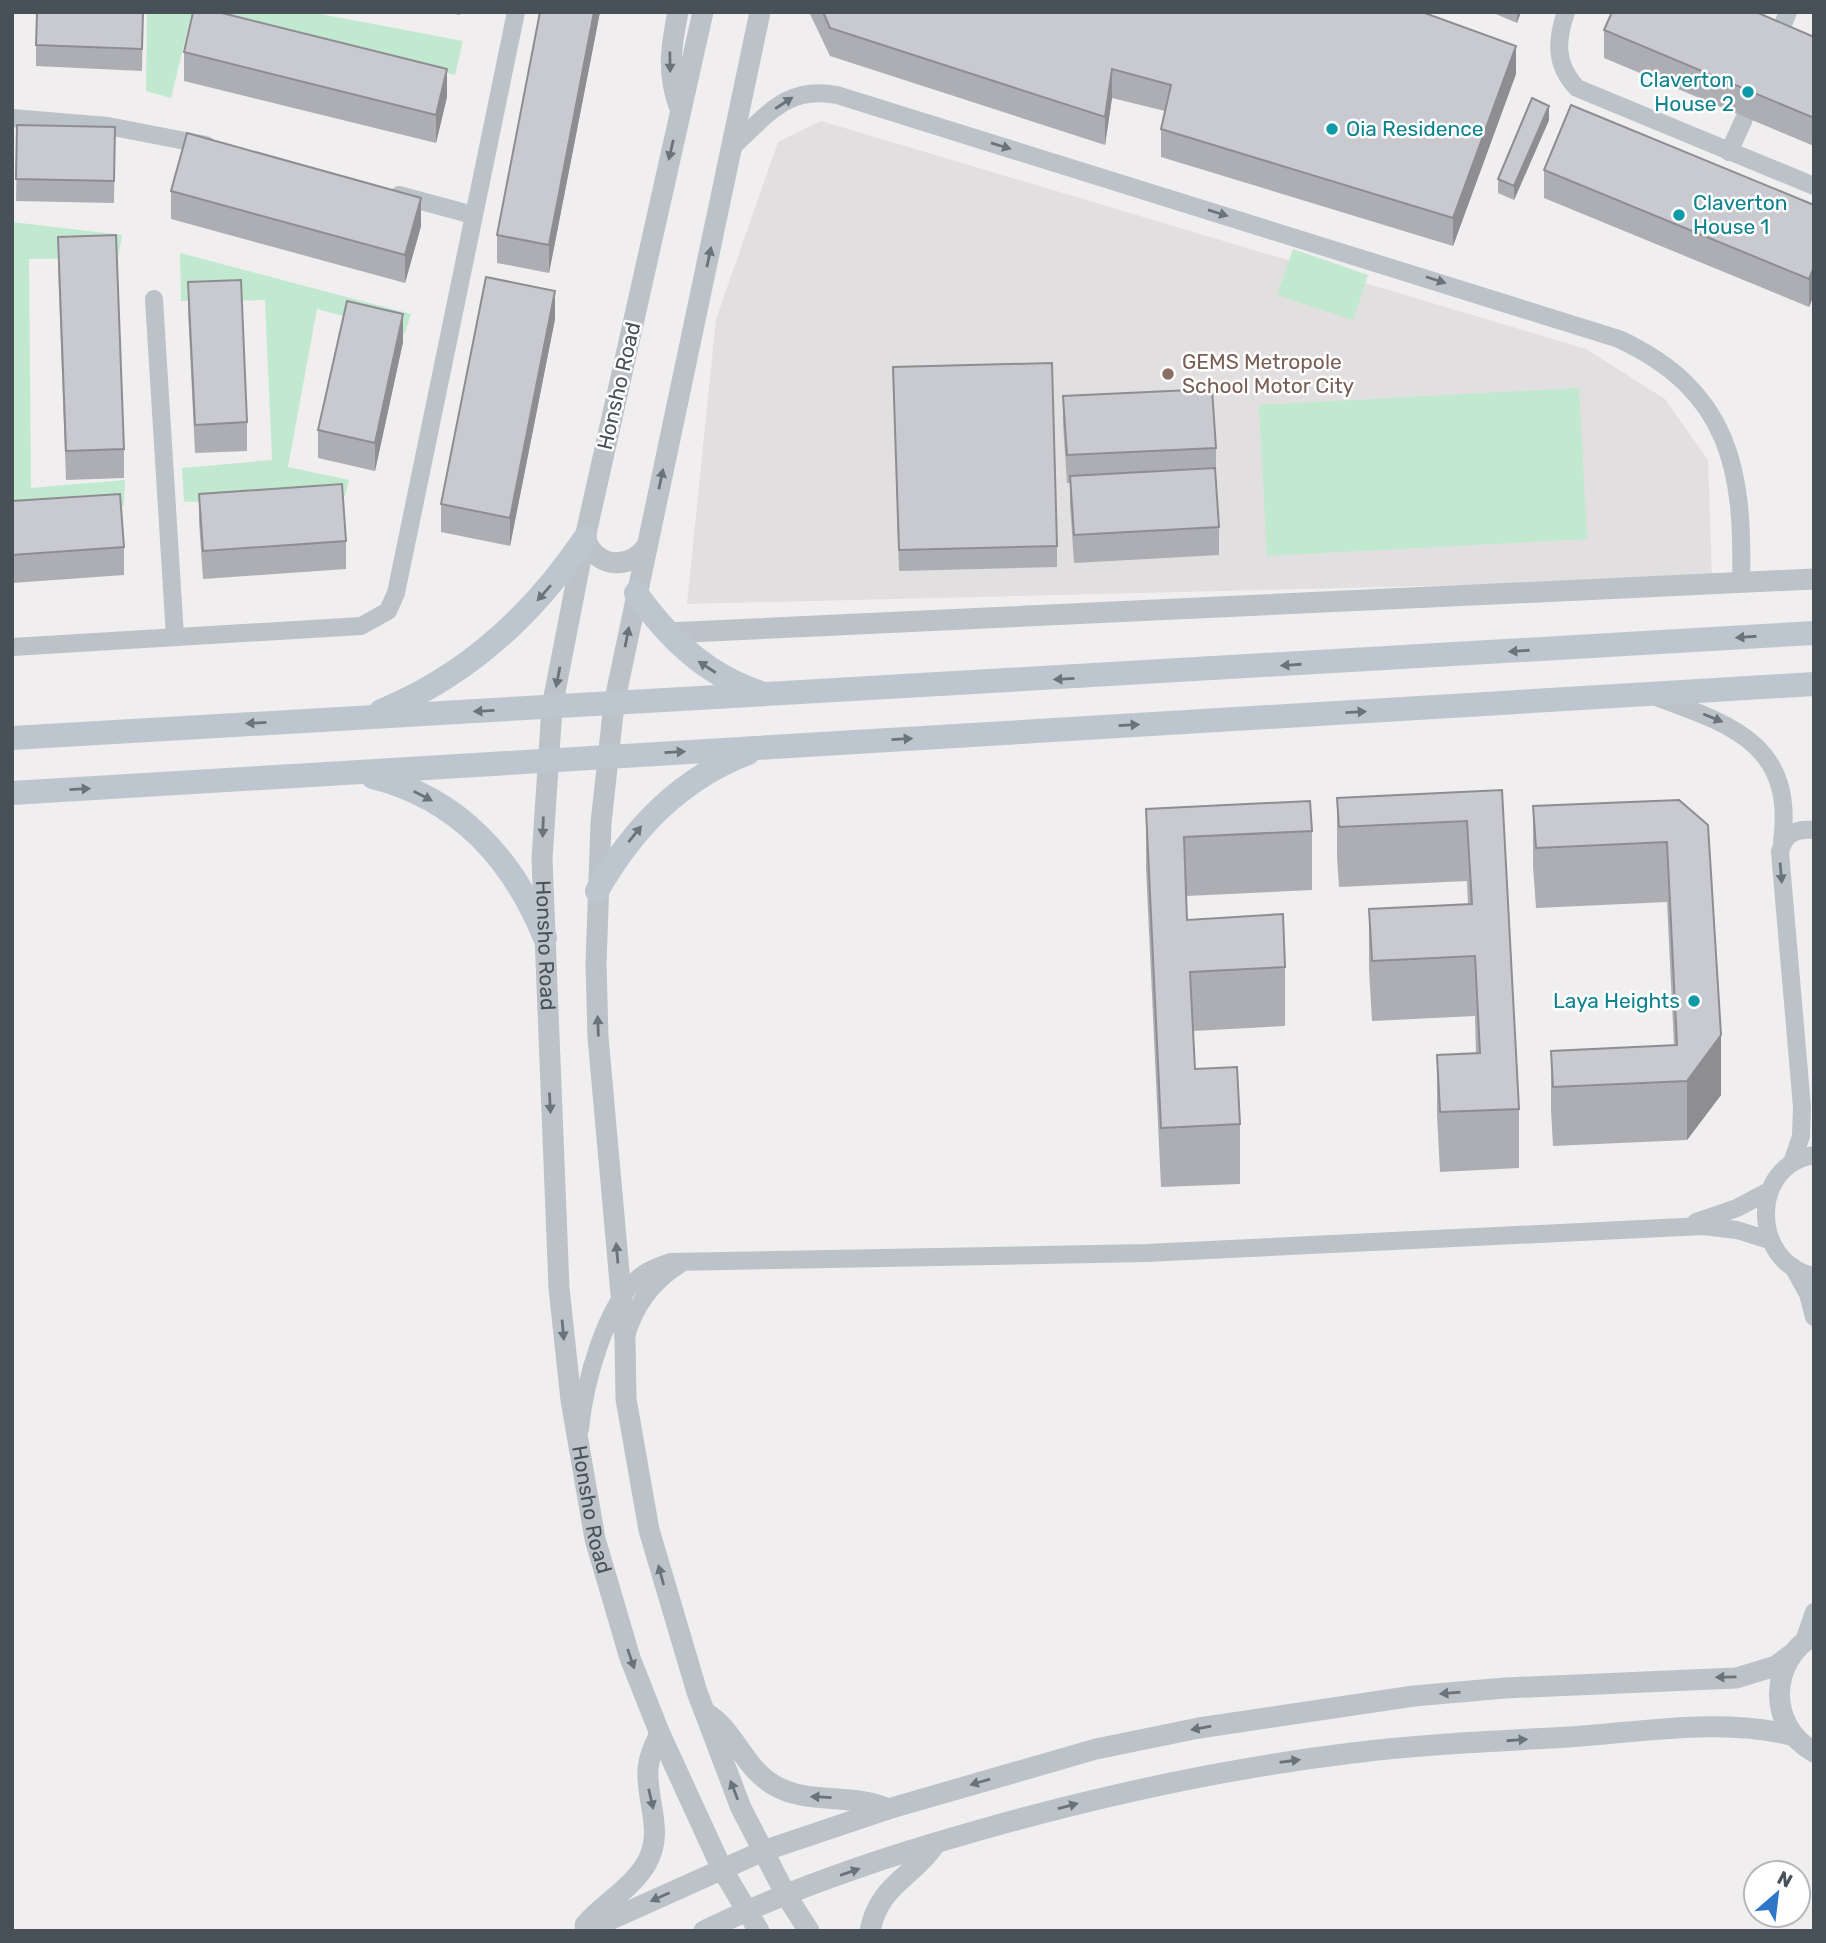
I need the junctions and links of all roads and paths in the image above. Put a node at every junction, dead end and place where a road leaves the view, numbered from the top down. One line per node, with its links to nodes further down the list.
1 (516, 12): 16 (street)
2 (678, 12): 8 (street, one-way to 8)
3 (703, 12): 8 (street, Honsho Road)
4 (760, 12): 11 (street)
5 (1566, 12): 13 (street)
6 (1788, 12): 7 (street)
7 (1774, 48)
8 (680, 110): 18 (street, Honsho Road, one-way to 18)
9 (12, 118): 12 (street)
10 (1744, 119): 13 (street)
11 (732, 147): 19 (street, one-way to 11); 21 (street, one-way to 21)
12 (220, 148)
13 (1729, 152): 14 (street)
14 (1814, 186)
15 (379, 190): 16 (street)
16 (473, 215): 25 (street)
17 (154, 299): 25 (street)
18 (585, 538): 19 (street); 31 (street, Honsho Road, one-way to 31); 32 (main road, one-way to 32)
19 (646, 546): 22 (street)
20 (1814, 579): 21 (street)
21 (1741, 583): 23 (street)
22 (636, 593): 23 (main road); 30 (street, one-way to 22)
23 (667, 633): 29 (main road, one-way to 23)
24 (1814, 633): 29 (main road, one-way to 29)
25 (174, 637): 26 (street)
26 (12, 647)
27 (1814, 684): 28 (main road)
28 (1650, 694): 34 (main road, one-way to 28); 40 (street, one-way to 40)
29 (769, 696): 30 (main road)
30 (614, 704): 31 (main road); 35 (street)
31 (552, 707): 32 (main road, one-way to 32); 36 (street, Honsho Road)
32 (367, 717): 33 (main road, one-way to 33)
33 (12, 738)
34 (764, 747): 35 (main road, one-way to 34); 41 (main road, one-way to 34)
35 (607, 756): 36 (main road); 41 (street)
36 (546, 759): 37 (main road); 42 (street, Honsho Road, one-way to 42)
37 (359, 774): 38 (main road, one-way to 37); 42 (main road, one-way to 42)
38 (12, 793)
39 (1814, 830): 40 (street)
40 (1782, 842): 44 (street, one-way to 44)
41 (597, 891): 51 (street, one-way to 41)
42 (544, 938): 54 (street, Honsho Road, one-way to 54)
43 (1814, 1155): 44 (street)
44 (1792, 1163): 45 (street)
45 (1769, 1191): 46 (street); 47 (street)
46 (1686, 1226): 47 (street); 48 (street)
47 (1769, 1240): 49 (street)
48 (686, 1261): 51 (street); 53 (street)
49 (1793, 1268): 50 (street); 52 (street)
50 (1814, 1276)
51 (622, 1300): 53 (street); 54 (street)
52 (1814, 1317)
53 (625, 1339): 57 (street, one-way to 53)
54 (578, 1451): 58 (street, Honsho Road, one-way to 58)
55 (1814, 1612): 56 (street)
56 (1802, 1644): 59 (street); 60 (street, one-way to 60)
57 (704, 1713): 60 (street, one-way to 57); 62 (street, one-way to 57)
58 (660, 1734): 63 (street, Honsho Road); 66 (street, one-way to 66)
59 (1806, 1748): 61 (street, one-way to 59)
60 (888, 1809): 62 (street)
61 (937, 1842): 64 (street, one-way to 61); 70 (street)
62 (764, 1851): 63 (street); 64 (street)
63 (722, 1869): 65 (street, Honsho Road); 66 (street, one-way to 66)
64 (786, 1895): 65 (street); 69 (street)
65 (746, 1910): 67 (street); 68 (street, Honsho Road)
66 (583, 1931)
67 (704, 1931)
68 (759, 1931)
69 (809, 1931)
70 (870, 1931)

